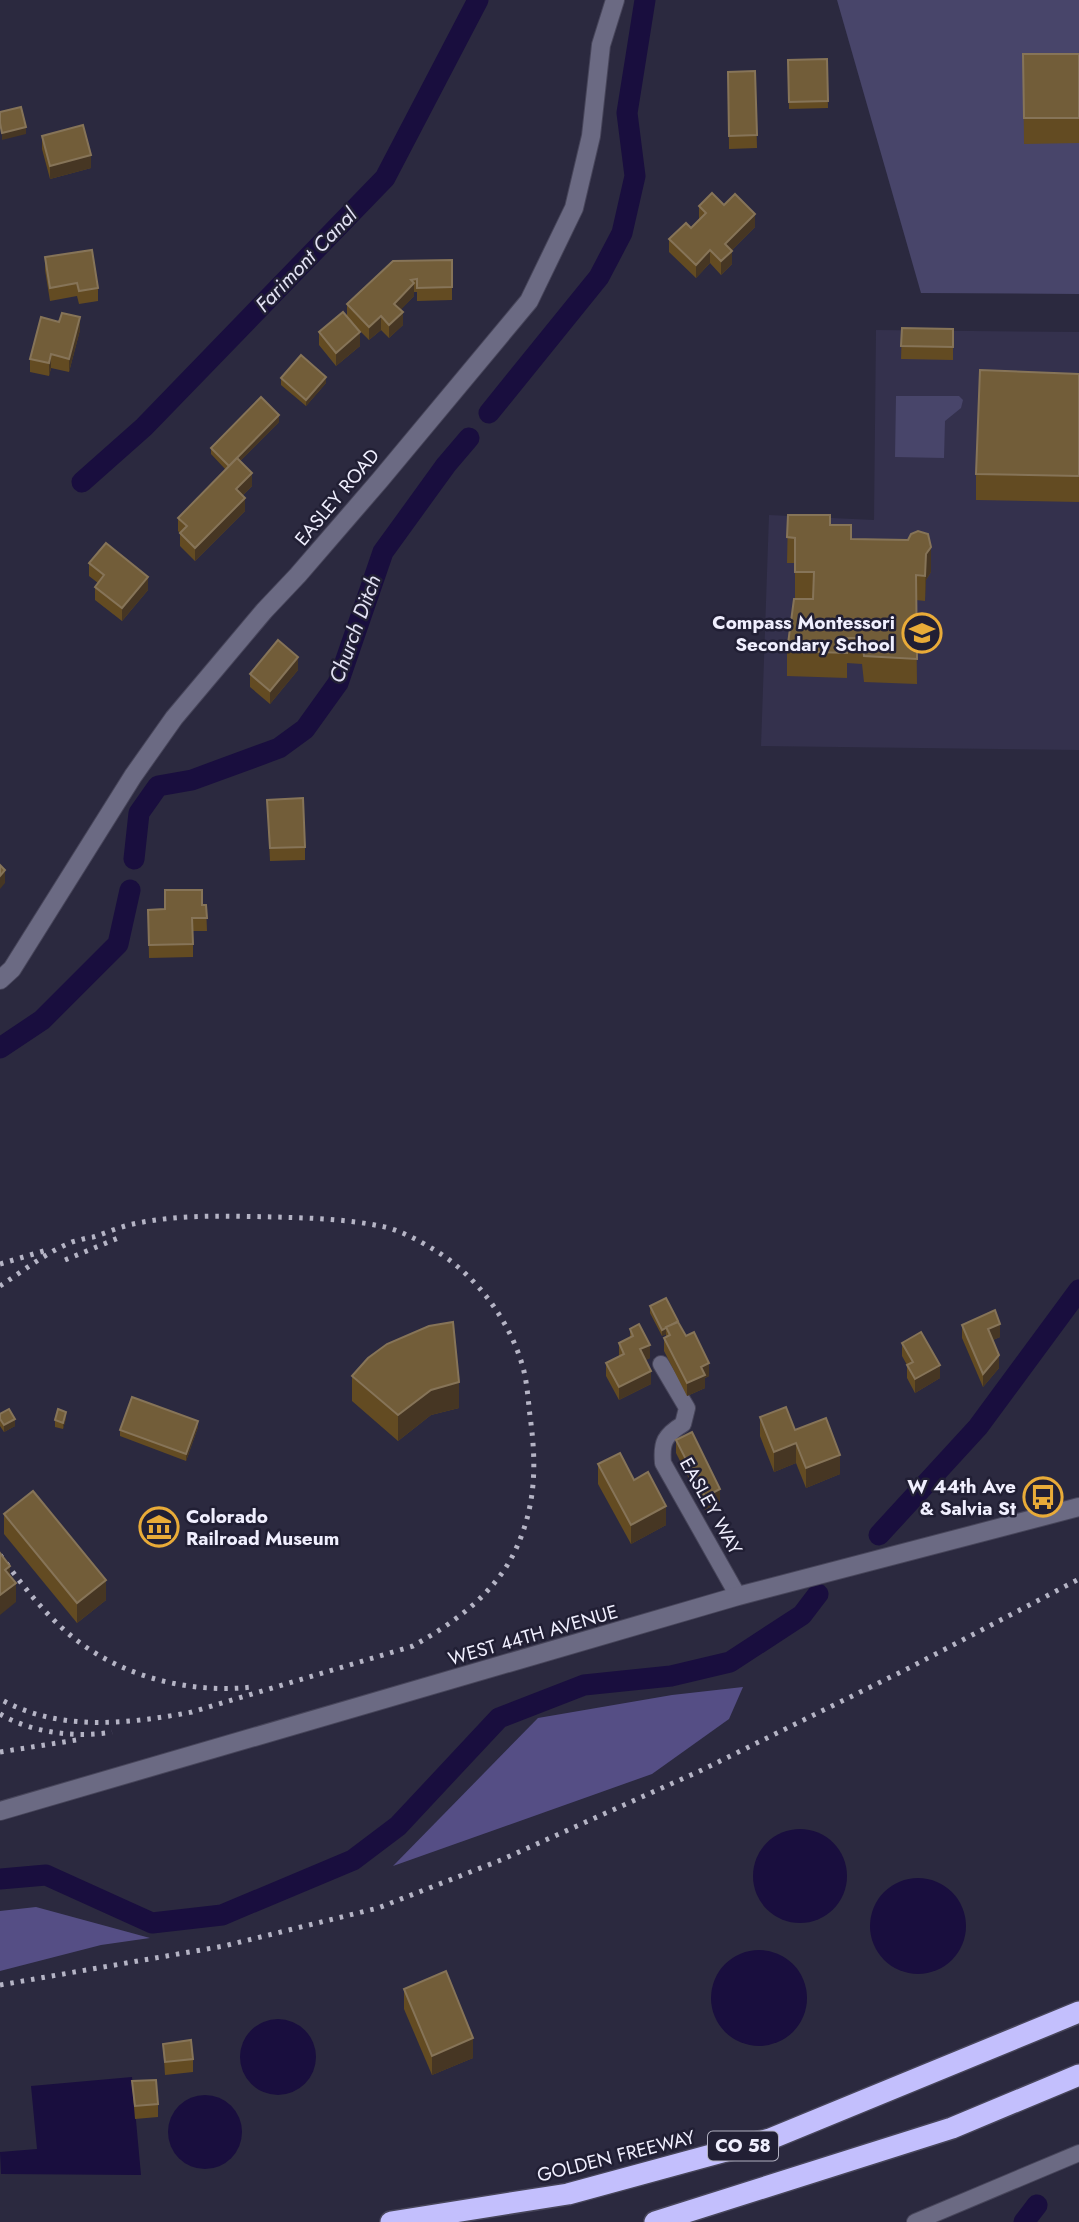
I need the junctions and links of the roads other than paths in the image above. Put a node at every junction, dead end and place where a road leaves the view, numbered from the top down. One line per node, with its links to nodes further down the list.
1 (614, 0): 2 (street, EASLEY ROAD)
2 (0, 980)
3 (661, 1364): 5 (street, EASLEY WAY)
4 (1079, 1507): 5 (street, WEST 44TH AVENUE)
5 (738, 1596): 6 (street, WEST 44TH AVENUE)
6 (0, 1811)
7 (1079, 2012): 10 (highway, GOLDEN FREEWAY / CO 58)
8 (1079, 2075): 11 (highway, CO 58)
9 (1079, 2153): 12 (street)
10 (391, 2222)
11 (655, 2222)
12 (915, 2222)

